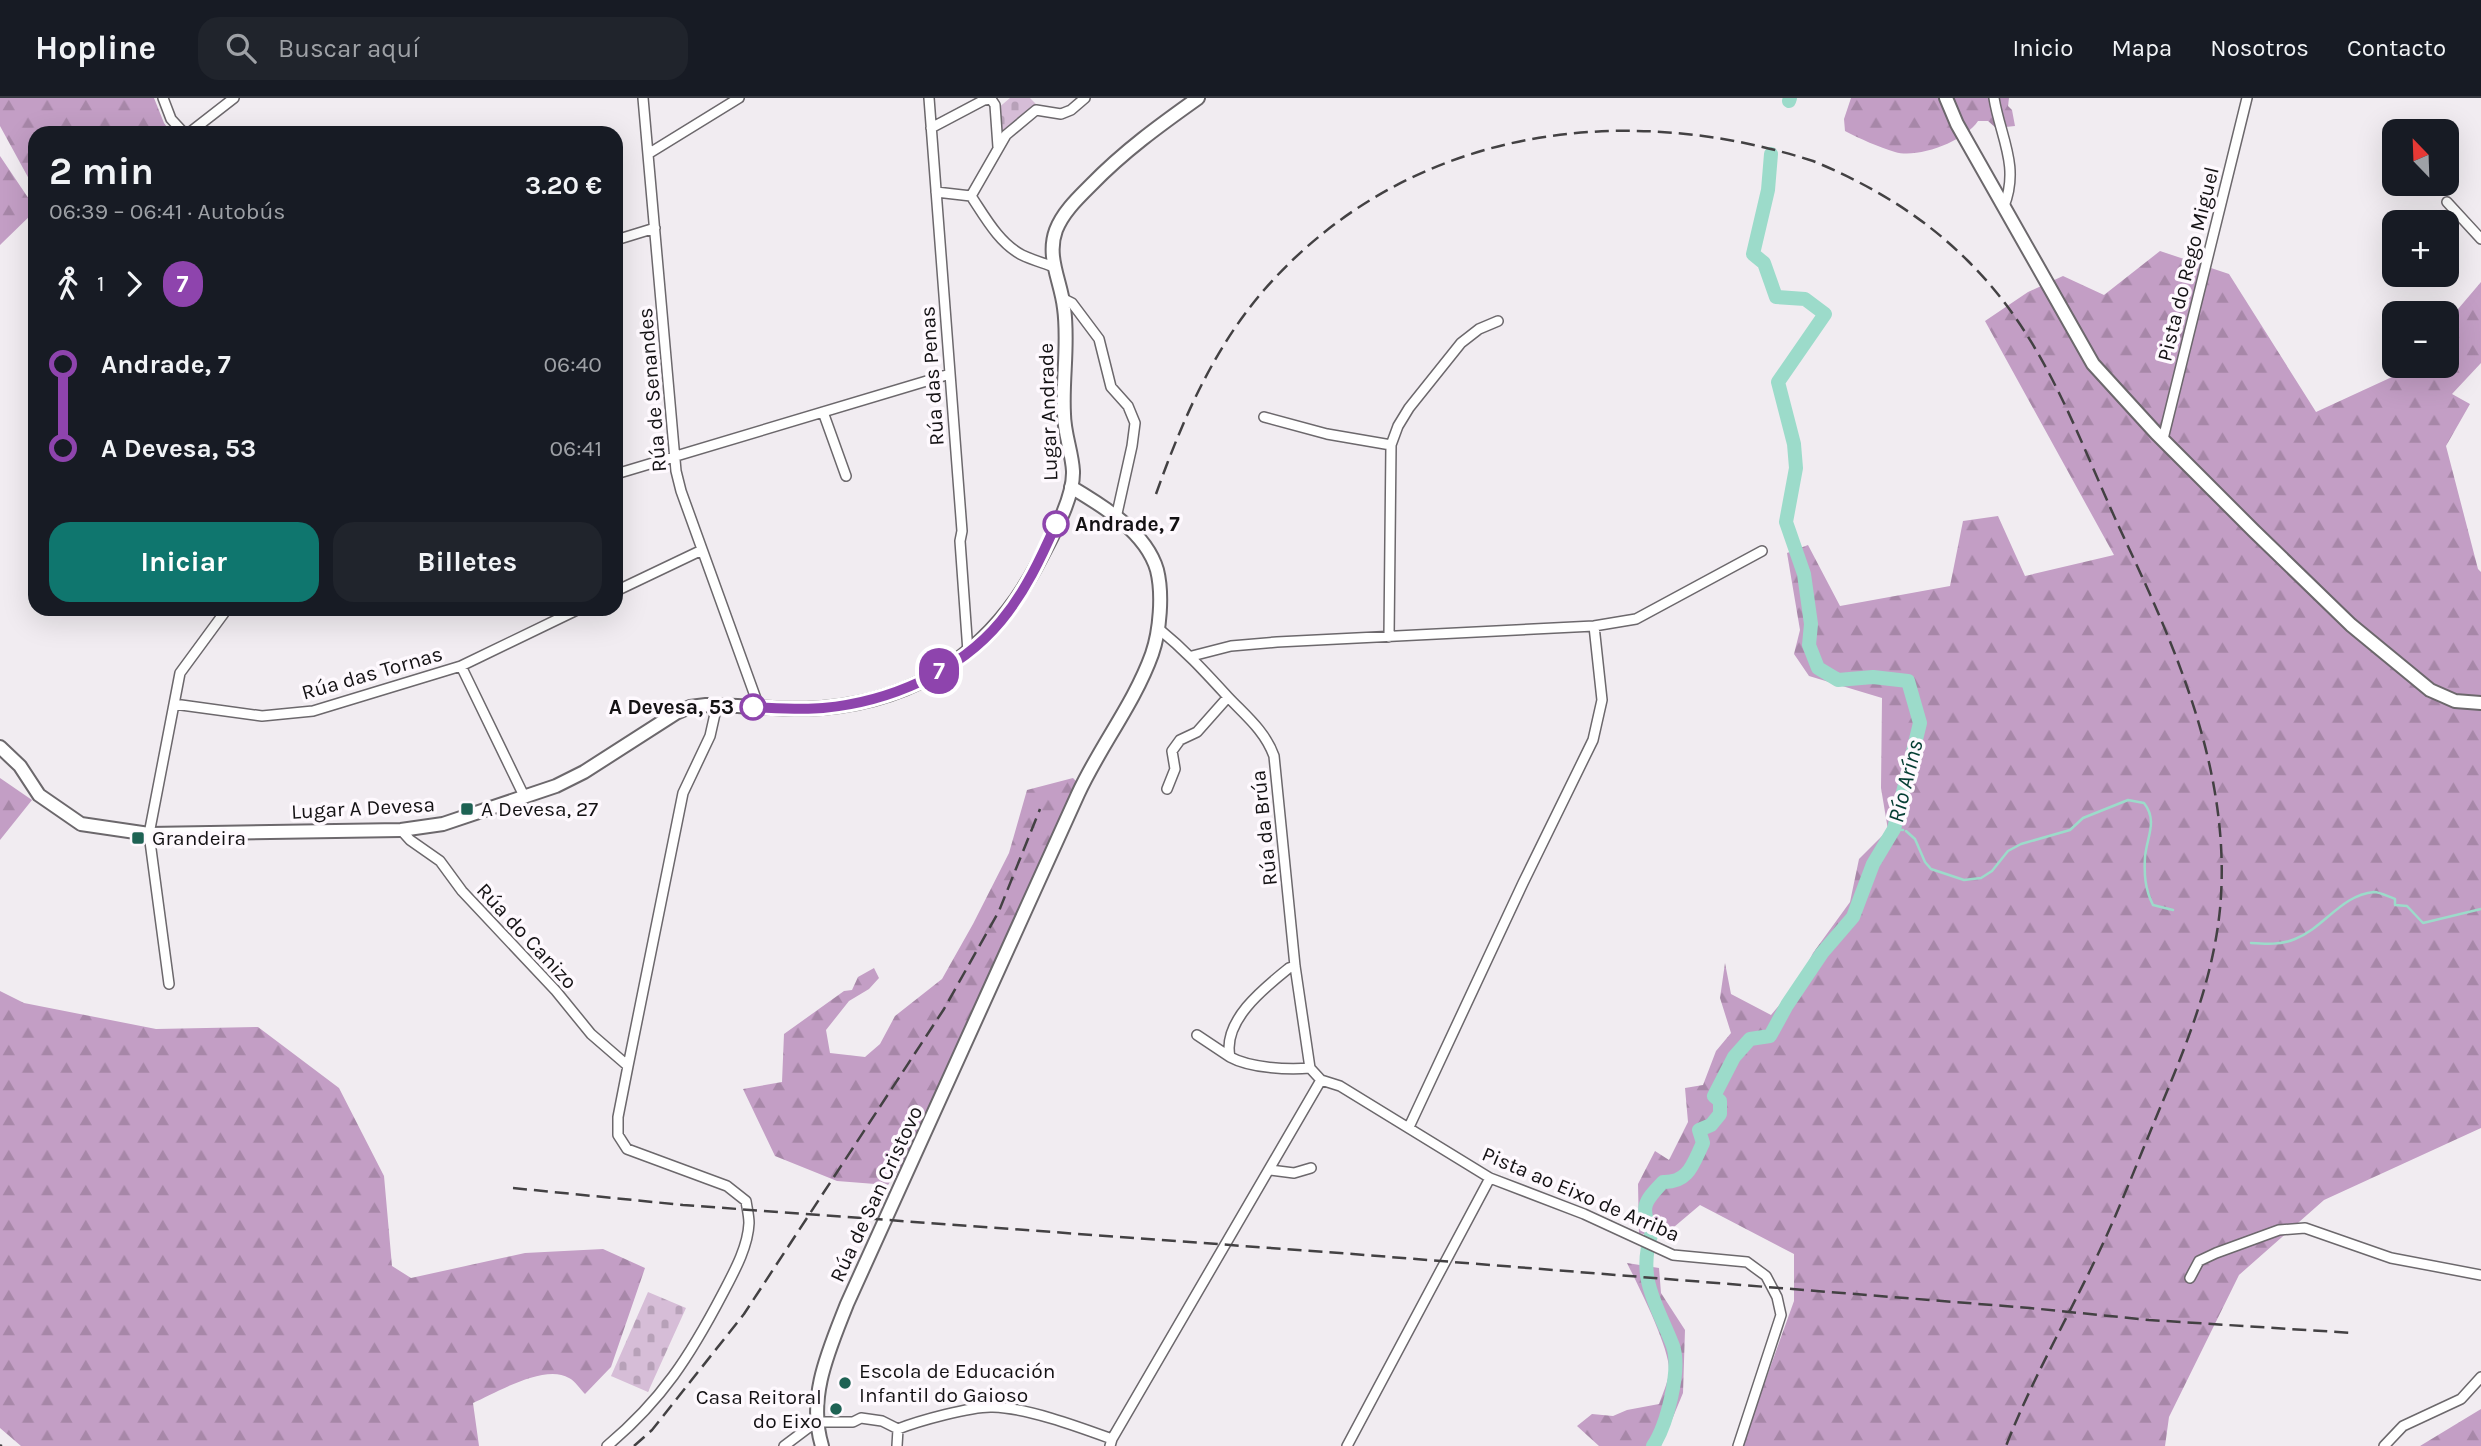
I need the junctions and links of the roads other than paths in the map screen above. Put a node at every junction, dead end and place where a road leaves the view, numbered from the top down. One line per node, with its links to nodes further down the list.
1 (163, 98): 11 (street)
2 (234, 98): 12 (street)
3 (643, 98): 15 (street, Rúa de Senandes)
4 (739, 98): 15 (street)
5 (929, 98): 13 (street, Rúa das Penas)
6 (1085, 98): 14 (street)
7 (1198, 98): 23 (street, Lugar Andrade)
8 (1946, 98): 19 (street)
9 (1994, 98): 19 (street)
10 (2247, 98): 29 (street, Pista do Rego Miguel)
11 (178, 126)
12 (196, 126)
13 (931, 128): 14 (street); 16 (street, Rúa das Penas)
14 (998, 147): 17 (street)
15 (648, 155): 20 (street, Rúa de Senandes)
16 (936, 192): 17 (street); 26 (street, Rúa das Penas)
17 (971, 196): 23 (street)
18 (2447, 202): 22 (street)
19 (2004, 206): 29 (street)
20 (655, 228): 21 (street); 31 (street, Rúa de Senandes)
21 (623, 238)
22 (2481, 240)
23 (1054, 267): 24 (street, Lugar Andrade)
24 (1062, 298): 34 (street, Lugar Andrade); 35 (street)
25 (1498, 321): 30 (street)
26 (950, 374): 27 (street); 45 (street, Rúa das Penas)
27 (823, 412): 31 (street); 33 (street)
28 (1265, 417): 30 (street)
29 (2163, 439): 49 (street)
30 (1391, 445): 44 (street)
31 (674, 456): 32 (street); 36 (street, Rúa de Senandes)
32 (623, 472)
33 (846, 476)
34 (1071, 487): 35 (street, Rúa de San Cristovo); 43 (street, Lugar Andrade)
35 (1116, 518): 42 (street, Rúa de San Cristovo)
36 (702, 550): 38 (street); 52 (street, Rúa de Senandes)
37 (1762, 551): 41 (street)
38 (623, 588)
39 (222, 616): 50 (street)
40 (565, 616): 47 (street, Rúa das Tornas)
41 (1594, 626): 44 (street); 65 (street)
42 (1159, 629): 46 (street, Rúa da Brúa); 72 (street, Rúa de San Cristovo)
43 (993, 630): 45 (street, Lugar A Devesa)
44 (1389, 637): 46 (street)
45 (968, 652): 52 (street, Lugar A Devesa)
46 (1192, 656): 48 (street, Rúa da Brúa)
47 (461, 666): 50 (street, Rúa das Tornas); 55 (street, Rúa das Tornas)
48 (1228, 697): 54 (street); 58 (street, Rúa da Brúa)
49 (2481, 703)
50 (174, 704): 57 (street)
51 (717, 705): 52 (street, Lugar A Devesa); 55 (street, Lugar A Devesa); 62 (street)
52 (759, 707)
53 (0, 747): 57 (street, Lugar A Devesa)
54 (1167, 789)
55 (525, 798): 56 (street, Lugar A Devesa)
56 (401, 830): 57 (street, Lugar A Devesa); 62 (street, Rúa do Canizo)
57 (149, 834): 59 (street)
58 (1296, 966): 61 (street); 63 (street, Rúa da Brúa)
59 (169, 984)
60 (1197, 1035): 61 (street)
61 (1230, 1058): 63 (street)
62 (628, 1066): 75 (street)
63 (1310, 1068): 64 (street, Pista ao Eixo de Arriba)
64 (1321, 1080): 65 (street, Pista ao Eixo de Arriba); 67 (street)
65 (1409, 1127): 68 (street, Pista ao Eixo de Arriba)
66 (1311, 1168): 67 (street)
67 (1269, 1170): 74 (street)
68 (1490, 1178): 79 (street); 80 (street, Pista ao Eixo de Arriba)
69 (2481, 1275): 70 (street)
70 (2190, 1278)
71 (2481, 1377): 81 (street)
72 (816, 1422): 73 (street); 76 (street); 77 (street, Rúa de San Cristovo)
73 (898, 1429): 74 (street); 78 (street)
74 (1112, 1442)
75 (607, 1446)
76 (784, 1446)
77 (822, 1446)
78 (897, 1446)
79 (1347, 1446)
80 (1738, 1446)
81 (2384, 1446)

